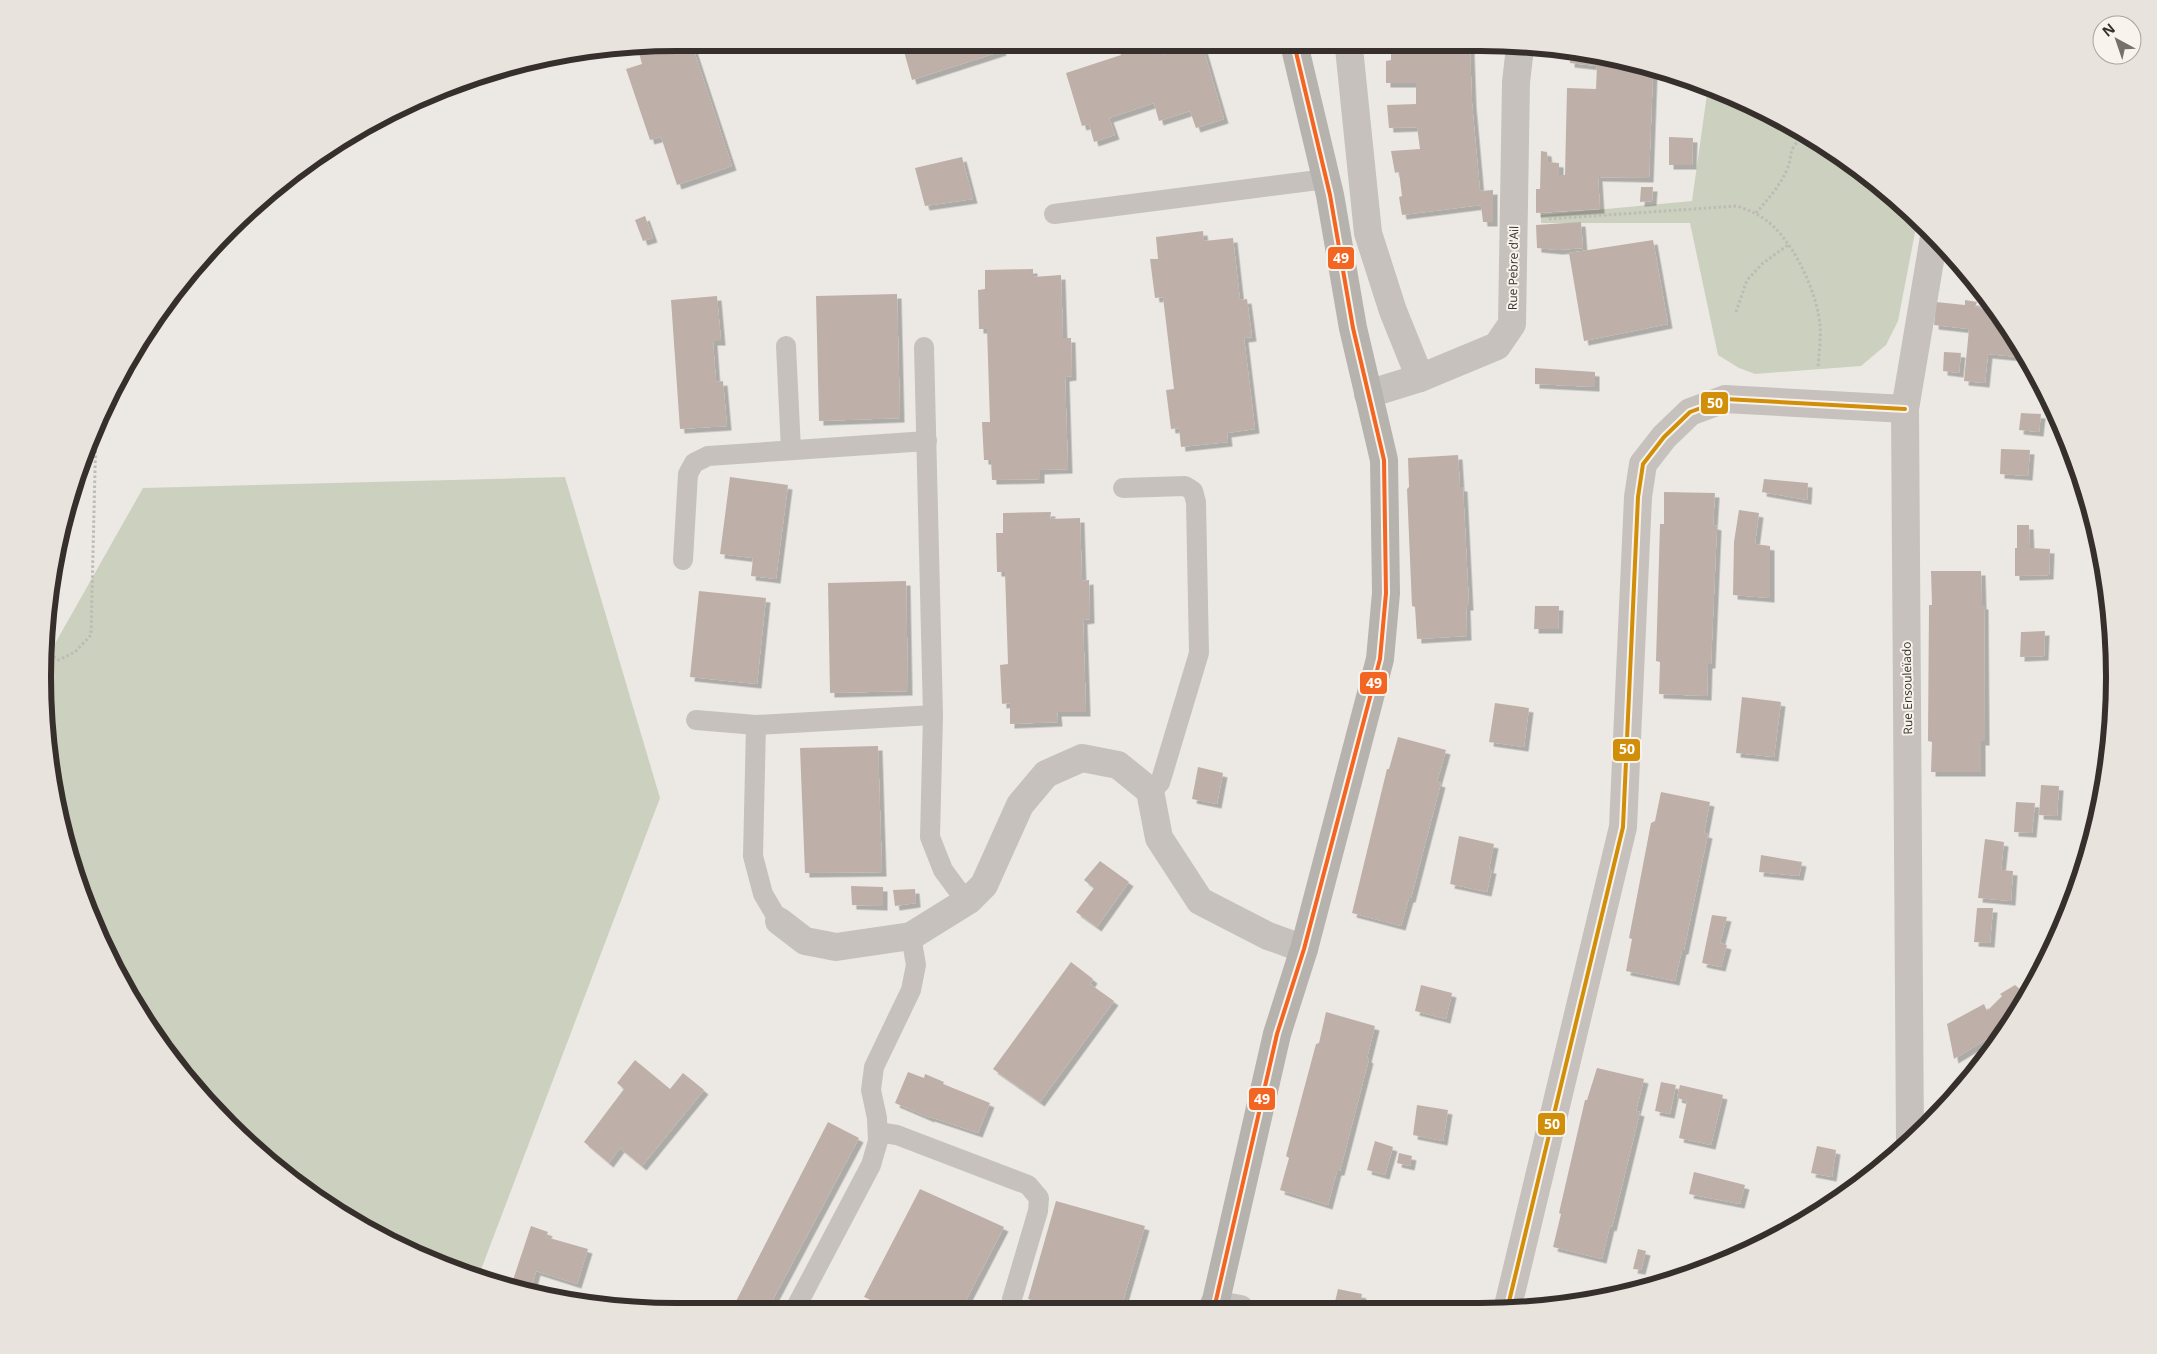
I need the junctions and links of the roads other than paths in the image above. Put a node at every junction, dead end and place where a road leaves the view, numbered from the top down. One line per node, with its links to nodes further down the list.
1 (1296, 51): 4 (street)
2 (1348, 51): 9 (street)
3 (1519, 53): 9 (street, Rue Pebre d'Ail)
4 (1326, 179): 5 (lane); 10 (street)
5 (1054, 214)
6 (1933, 246): 11 (street, Rue Ensouleïado)
7 (786, 346): 13 (lane)
8 (924, 346): 12 (lane)
9 (1420, 378): 10 (street, Rue Pebre d'Ail)
10 (1368, 394): 23 (street)
11 (1905, 409): 24 (street, Rue Ensouleïado); 27 (street)
12 (927, 441): 13 (lane); 16 (lane)
13 (791, 450): 15 (lane)
14 (1123, 488): 19 (lane)
15 (684, 560)
16 (933, 715): 18 (lane); 20 (lane)
17 (696, 720): 18 (lane)
18 (756, 725): 21 (lane)
19 (1150, 791): 20 (street); 23 (street)
20 (969, 900): 22 (street)
21 (779, 920): 22 (street)
22 (911, 936): 25 (lane)
23 (1304, 949): 29 (street)
24 (1910, 1131)
25 (878, 1132): 26 (lane); 28 (lane)
26 (1012, 1298)
27 (1510, 1302)
28 (798, 1303)
29 (1224, 1303)

